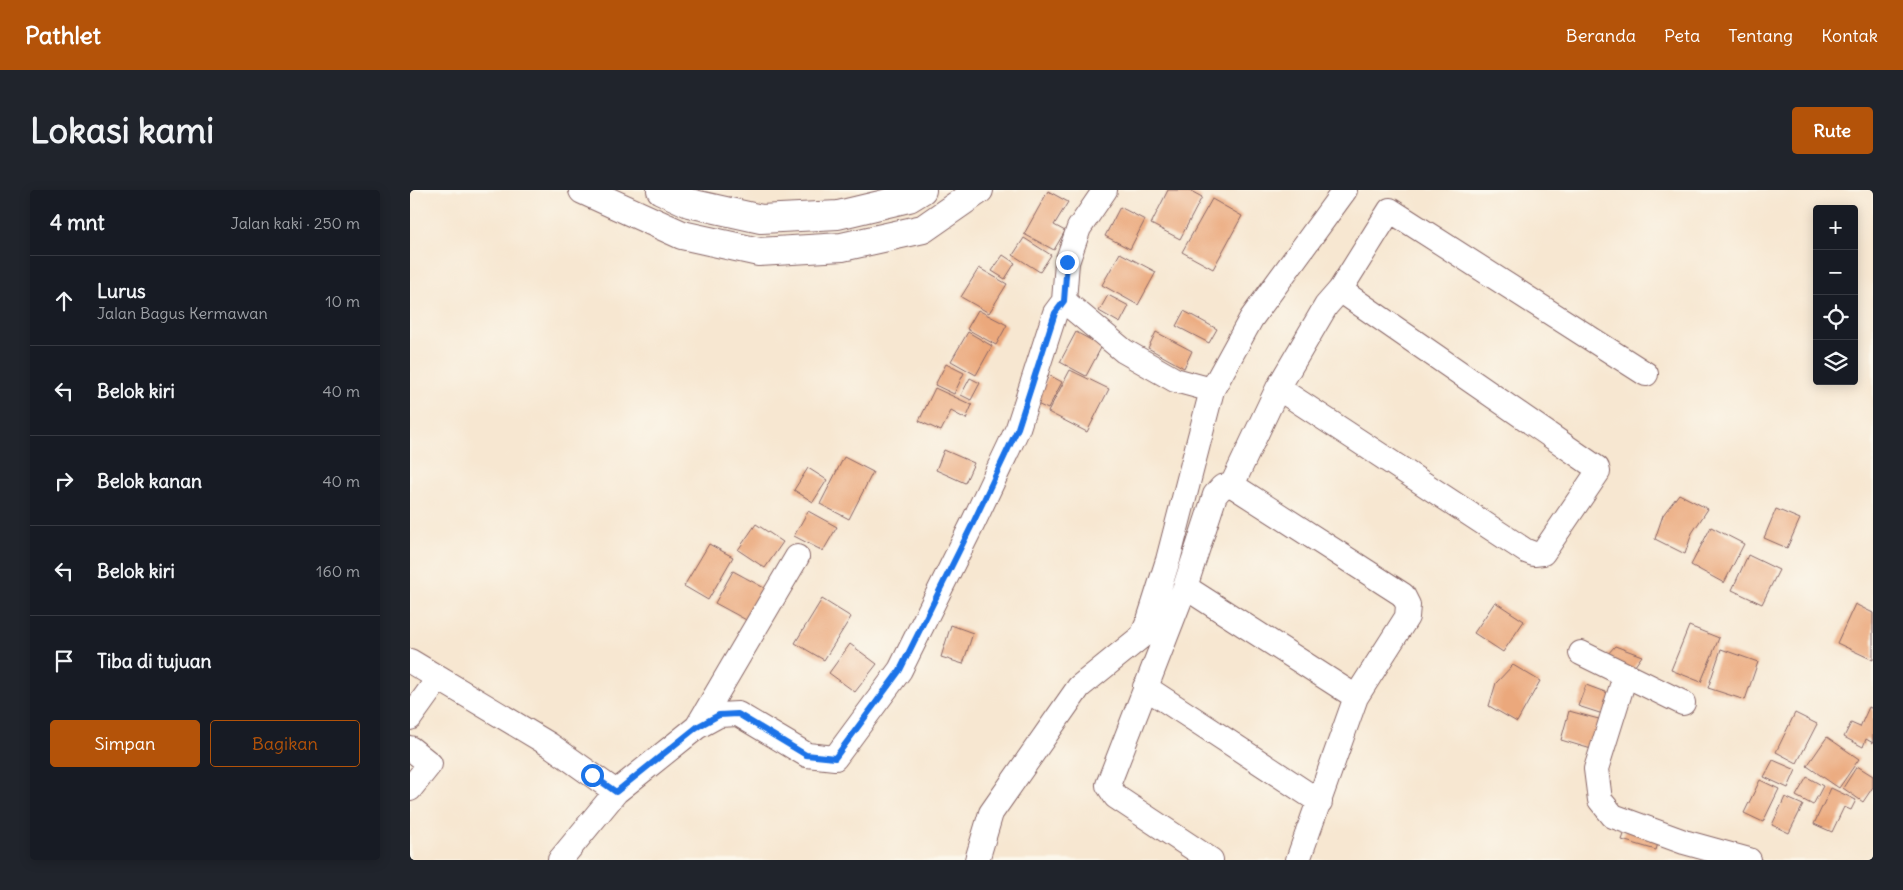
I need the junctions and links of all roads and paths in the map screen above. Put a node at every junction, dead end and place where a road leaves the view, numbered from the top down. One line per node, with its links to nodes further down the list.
1 (583, 190): 4 (highway)
2 (661, 190): 3 (highway)
3 (922, 190)
4 (979, 190)
5 (1105, 190): 8 (street)
6 (1345, 190): 11 (street)
7 (1340, 290): 9 (street); 10 (street); 10 (street)
8 (1064, 301): 11 (street); 23 (street)
9 (1646, 374)
10 (1278, 388): 12 (street)
11 (1212, 390): 30 (street)
12 (1232, 485): 14 (street); 20 (street)
13 (797, 557): 23 (street)
14 (1185, 587): 19 (street); 20 (street)
15 (1581, 653): 17 (street)
16 (410, 661): 18 (street)
17 (1625, 676): 21 (street); 28 (street)
18 (438, 678): 22 (street); 26 (street)
19 (1145, 687): 27 (street); 31 (street)
20 (1356, 697): 27 (street)
21 (1683, 704)
22 (410, 718)
23 (697, 727): 26 (street)
24 (410, 748): 25 (street)
25 (410, 790)
26 (616, 792): 29 (street)
27 (1320, 802): 32 (street)
28 (1680, 851): 33 (street)
29 (560, 860)
30 (977, 860)
31 (1211, 860)
32 (1298, 860)
33 (1749, 860)

